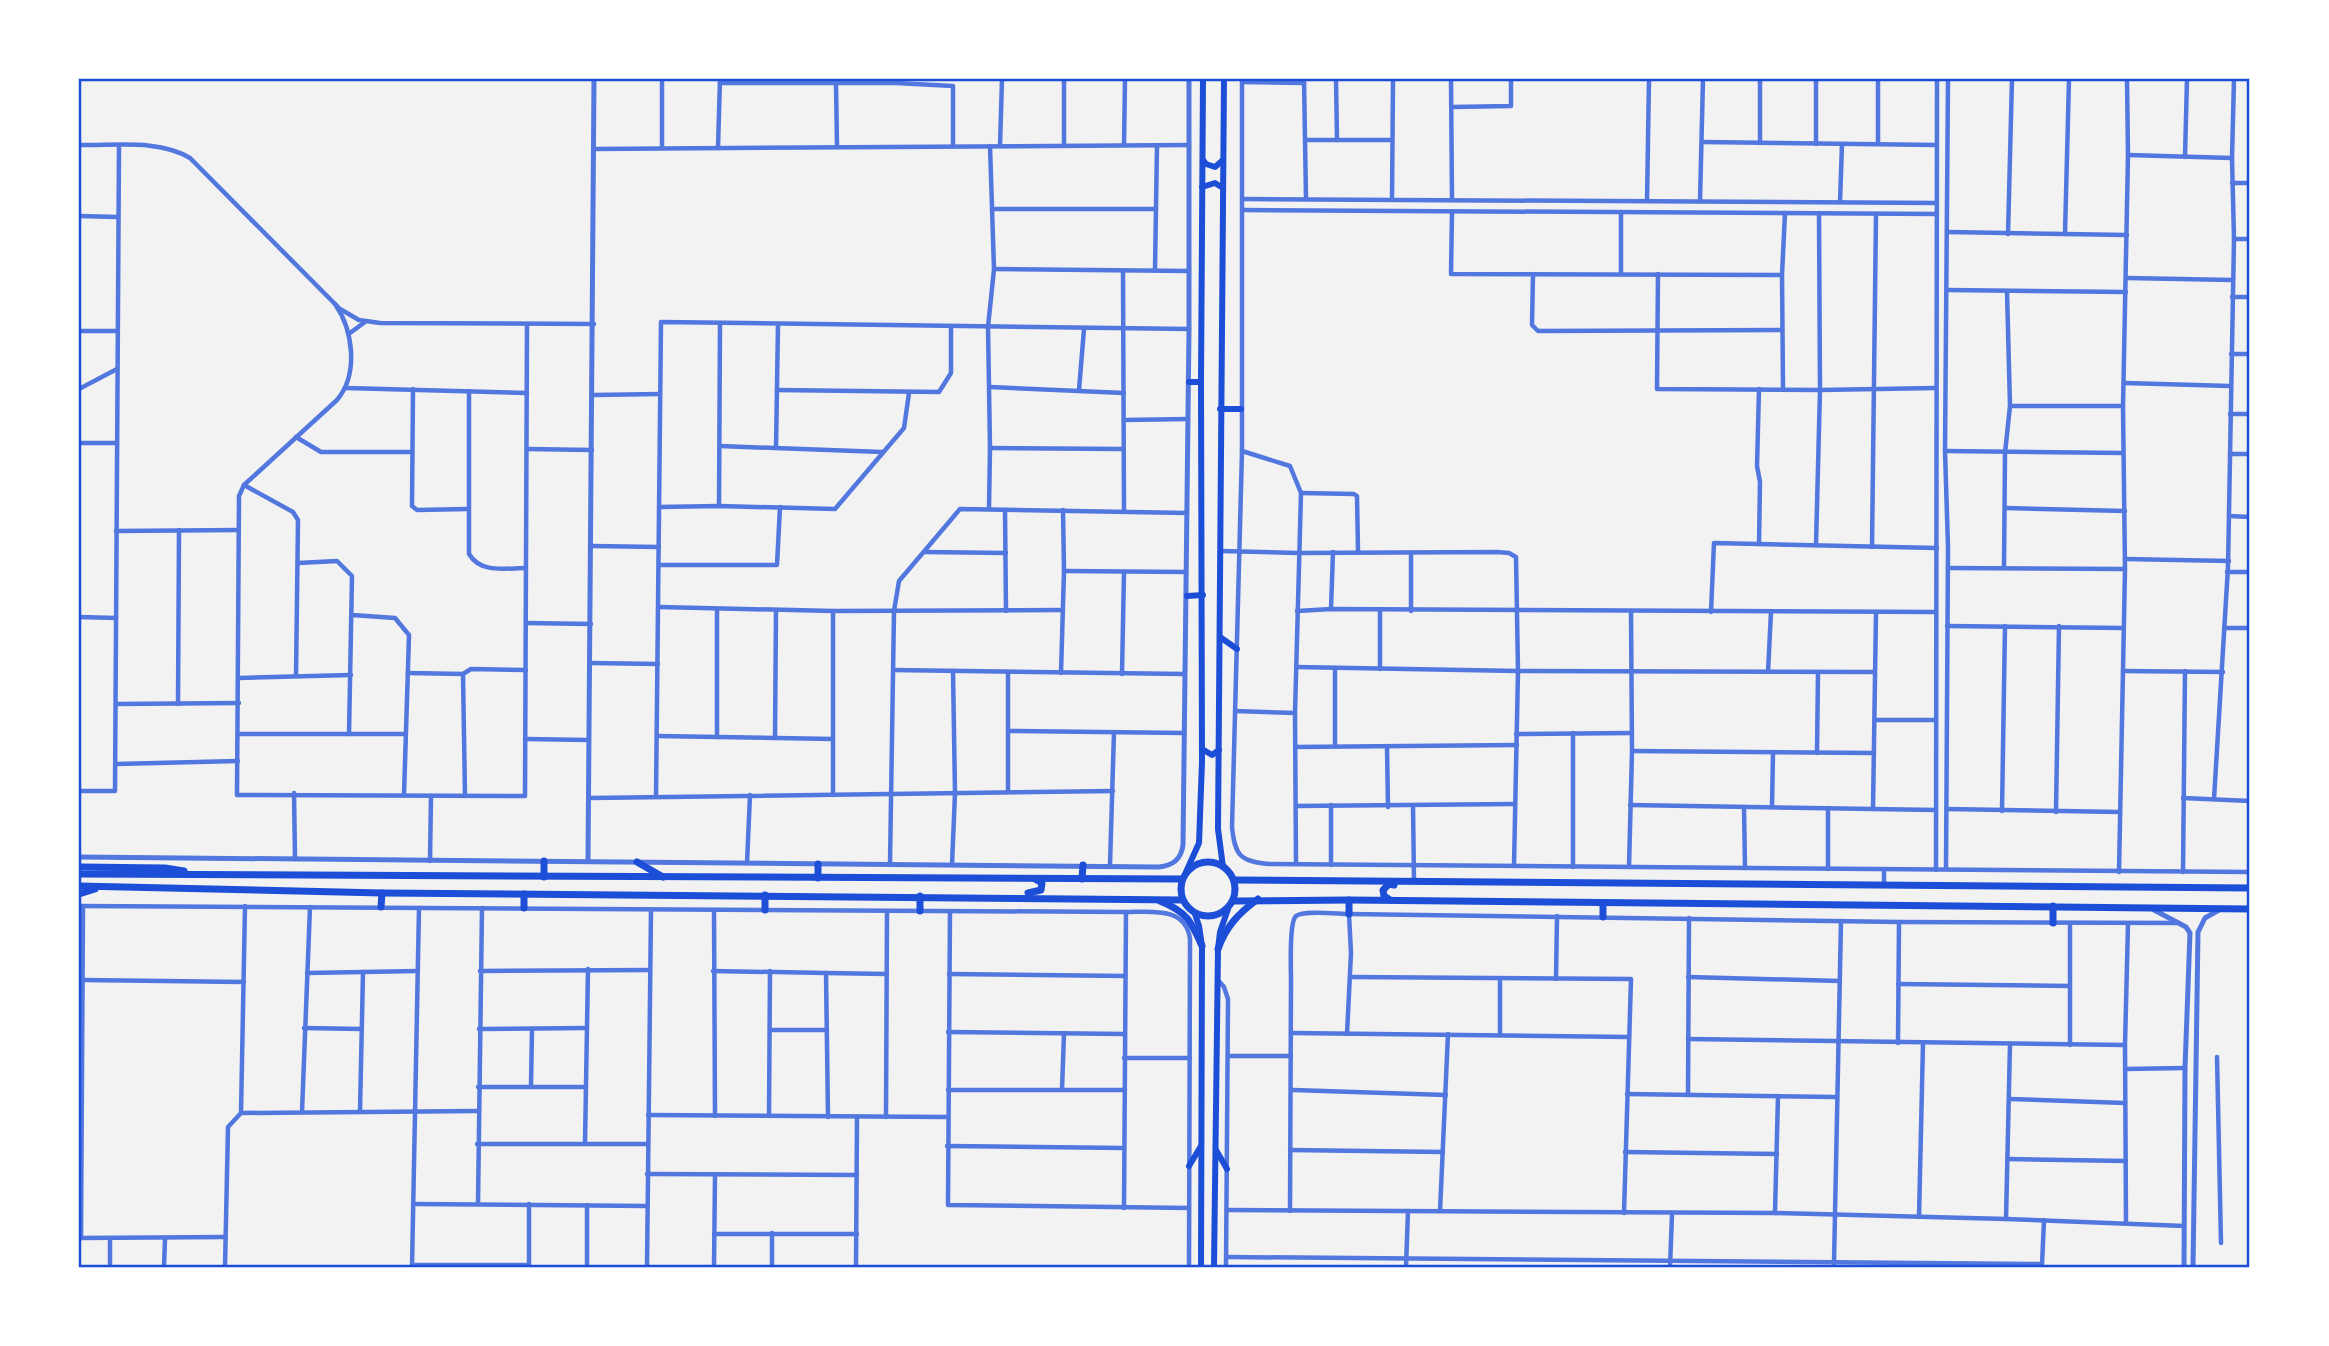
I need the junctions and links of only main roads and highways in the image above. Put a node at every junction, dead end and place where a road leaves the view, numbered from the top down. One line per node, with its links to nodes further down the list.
1 (1203, 79): 3 (main road)
2 (1224, 79): 4 (main road)
3 (1203, 160): 4 (main road); 5 (main road)
4 (1223, 160): 6 (main road)
5 (1202, 187): 6 (main road); 8 (main road)
6 (1223, 188): 9 (main road)
7 (1189, 382): 8 (main road)
8 (1201, 382): 12 (main road)
9 (1220, 409): 10 (main road); 13 (main road)
10 (1241, 409)
11 (1187, 596): 12 (main road)
12 (1203, 596): 15 (main road)
13 (1220, 637): 14 (main road); 16 (main road)
14 (1237, 649)
15 (1202, 749): 16 (main road); 25 (main road)
16 (1219, 750): 22 (main road)
17 (544, 861): 26 (main road)
18 (637, 862): 27 (main road)
19 (818, 864): 28 (main road)
20 (1083, 865): 30 (main road)
21 (79, 867): 24 (main road)
22 (1223, 867): 25 (main road); 31 (main road)
23 (79, 874): 24 (main road)
24 (195, 874): 26 (main road)
25 (1184, 876): 30 (main road); 46 (main road)
26 (544, 877): 27 (main road)
27 (664, 878): 28 (main road)
28 (818, 878): 29 (main road)
29 (1034, 879): 30 (main road); 43 (main road)
30 (1082, 879)
31 (1234, 880): 32 (main road); 48 (main road)
32 (1429, 881): 34 (main road); 49 (main road)
33 (79, 886): 36 (main road)
34 (1940, 886): 35 (main road); 51 (main road)
35 (1989, 886): 37 (main road); 52 (main road)
36 (98, 887): 38 (main road); 39 (main road)
37 (2250, 888)
38 (382, 893): 40 (main road); 54 (main road)
39 (79, 894)
40 (524, 894): 41 (main road); 55 (main road)
41 (765, 895): 42 (main road); 58 (main road)
42 (920, 896): 43 (main road); 59 (main road)
43 (993, 897): 44 (main road)
44 (1153, 898): 46 (main road); 64 (main road)
45 (1259, 899): 47 (main road); 48 (main road); 65 (main road)
46 (1182, 900): 60 (main road)
47 (1349, 900): 49 (main road); 61 (main road)
48 (1233, 901): 56 (main road)
49 (1392, 901): 50 (main road)
50 (1603, 903): 51 (main road); 62 (main road)
51 (1942, 905): 52 (main road)
52 (1991, 905): 53 (main road)
53 (2053, 906): 57 (main road); 63 (main road)
54 (381, 907)
55 (524, 908)
56 (1228, 909): 60 (main road); 65 (main road)
57 (2250, 909)
58 (765, 910)
59 (920, 911)
60 (1195, 914): 64 (main road)
61 (1349, 914)
62 (1603, 917)
63 (2053, 923)
64 (1202, 946): 66 (main road)
65 (1218, 949): 67 (main road)
66 (1202, 1144): 68 (main road); 70 (main road)
67 (1215, 1149): 69 (main road); 71 (main road)
68 (1189, 1167)
69 (1227, 1169)
70 (1201, 1267)
71 (1214, 1267)

